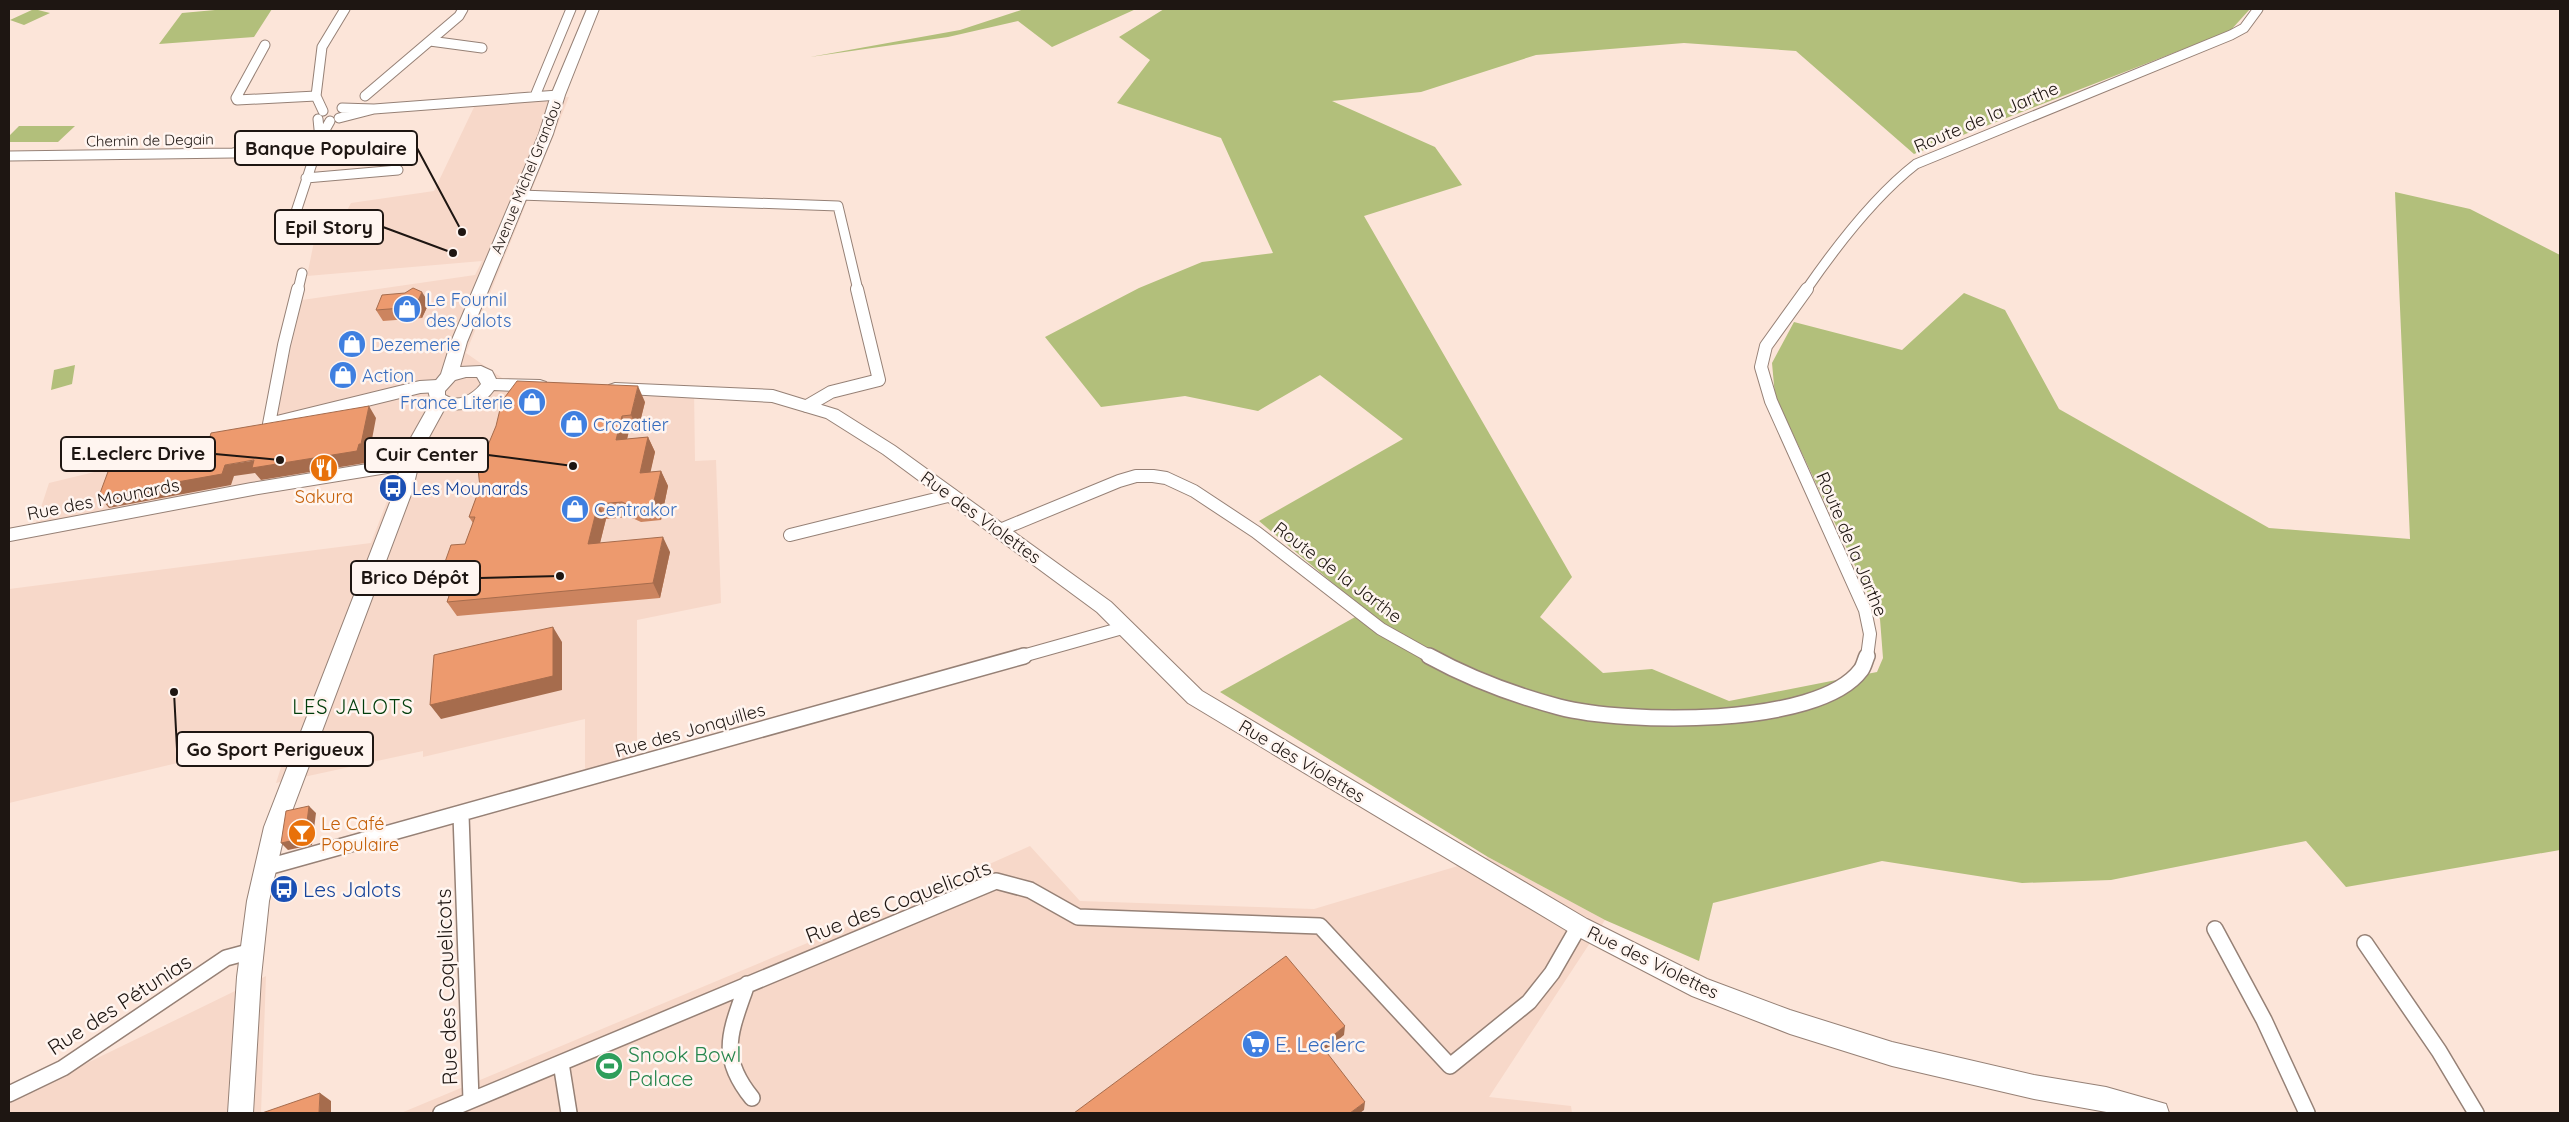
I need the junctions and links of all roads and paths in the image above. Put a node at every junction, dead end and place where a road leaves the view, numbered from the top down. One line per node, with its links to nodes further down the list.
1 (344, 9): 10 (street)
2 (463, 9): 6 (street)
3 (571, 9): 12 (street)
4 (2258, 9): 34 (street, Route de la Jarthe)
5 (593, 10): 9 (main road, Avenue Michel Grandou)
6 (430, 41): 8 (street); 11 (street)
7 (266, 46): 10 (street)
8 (482, 48)
9 (558, 95): 12 (street); 21 (main road, Avenue Michel Grandou)
10 (316, 96): 15 (street)
11 (365, 96): 13 (street); 14 (street)
12 (536, 96): 14 (street)
13 (341, 108): 14 (street); 15 (street); 16 (street)
14 (369, 109): 16 (street)
15 (321, 115): 16 (street); 17 (street)
16 (335, 120): 17 (street)
17 (320, 139): 18 (street, Chemin de Degain); 20 (street)
18 (9, 156)
19 (398, 170): 20 (street)
20 (306, 178): 22 (street)
21 (520, 195): 24 (main road, Avenue Michel Grandou); 30 (street)
22 (290, 230)
23 (302, 273): 27 (street)
24 (459, 342): 25 (main road); 27 (main road, Avenue Michel Grandou)
25 (481, 377): 26 (main road); 27 (main road); 29 (main road)
26 (564, 387)
27 (442, 388): 29 (main road); 31 (main road, Avenue Michel Grandou)
28 (594, 388): 30 (main road, Rue des Violettes)
29 (458, 404): 32 (main road, Avenue Michel Grandou)
30 (807, 406): 33 (main road, Rue des Violettes)
31 (411, 463): 32 (main road, Avenue Michel Grandou); 35 (street, Rue des Mounards)
32 (403, 492): 39 (main road, Avenue Michel Grandou)
33 (952, 495): 34 (main road, Rue des Violettes); 36 (street)
34 (1000, 530): 37 (main road, Rue des Violettes)
35 (9, 535)
36 (790, 535)
37 (1126, 627): 38 (street, Rue des Jonquilles); 40 (main road, Rue des Violettes)
38 (461, 815): 39 (street, Rue des Jonquilles); 48 (street, Rue des Coquelicots)
39 (264, 868): 43 (main road, Avenue Michel Grandou)
40 (1579, 926): 44 (street, Rue des Coquelicots); 52 (main road, Rue des Violettes)
41 (2215, 929): 53 (street)
42 (2365, 943): 54 (street)
43 (252, 951): 46 (street, Rue des Pétunias); 49 (main road, Avenue Michel Grandou)
44 (747, 984): 45 (street, Rue des Coquelicots); 47 (street)
45 (561, 1063): 48 (street, Rue des Coquelicots); 51 (street)
46 (9, 1094)
47 (752, 1098)
48 (471, 1100): 50 (street)
49 (240, 1113)
50 (441, 1113)
51 (569, 1113)
52 (2156, 1113)
53 (2308, 1113)
54 (2476, 1113)

